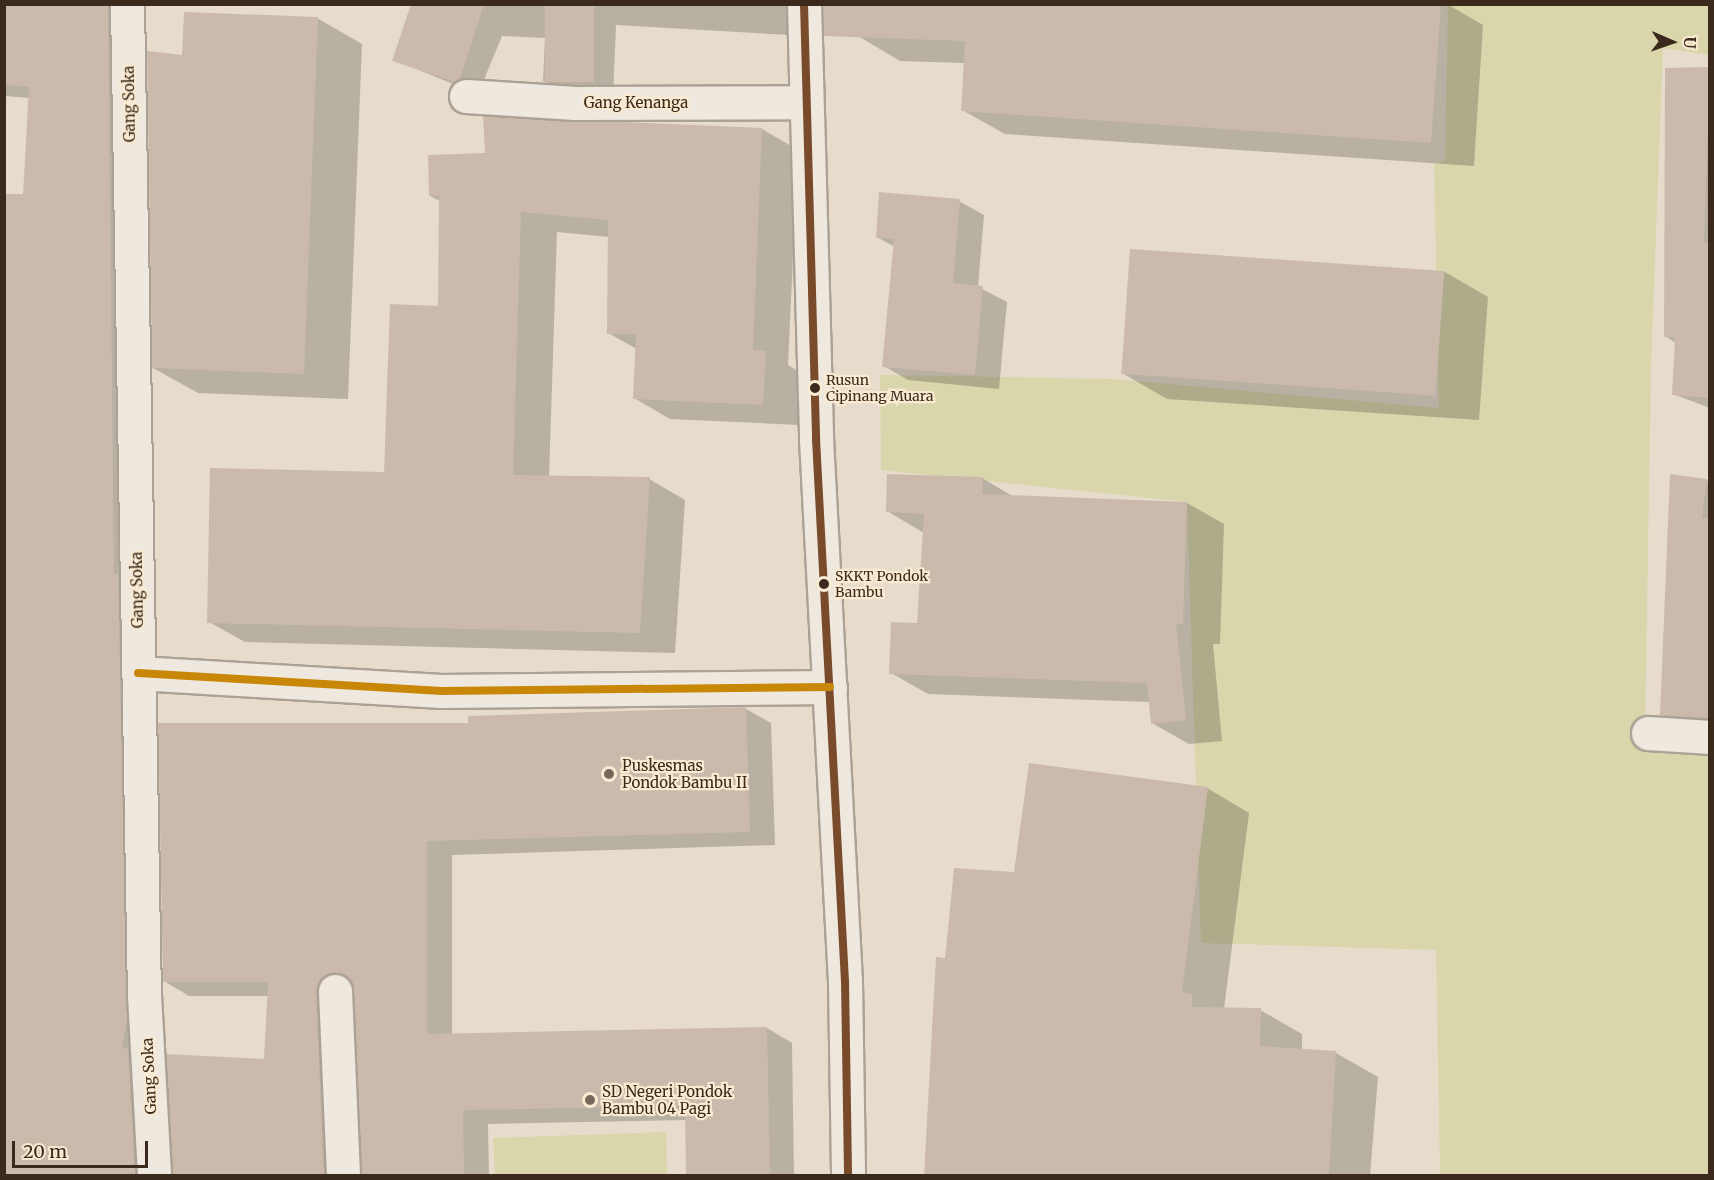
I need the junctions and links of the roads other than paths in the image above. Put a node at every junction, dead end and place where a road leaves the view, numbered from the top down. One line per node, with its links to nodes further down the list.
1 (127, 4): 5 (street, Gang Soka)
2 (804, 4): 4 (street)
3 (466, 96): 4 (street, Gang Kenanga)
4 (806, 102): 6 (street)
5 (138, 673): 6 (street); 10 (street, Gang Soka)
6 (830, 687): 12 (street)
7 (1648, 734): 8 (street)
8 (1710, 737)
9 (335, 991): 11 (street)
10 (154, 1176)
11 (343, 1176)
12 (848, 1176)

